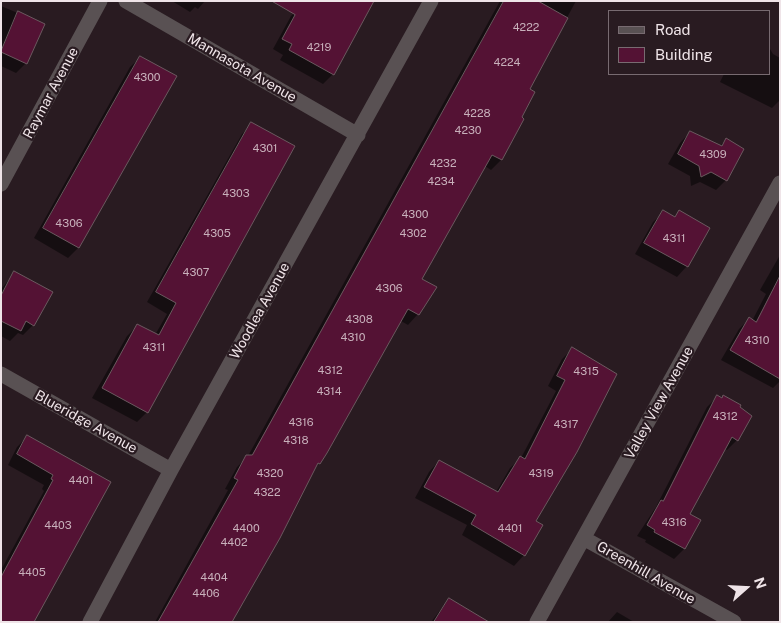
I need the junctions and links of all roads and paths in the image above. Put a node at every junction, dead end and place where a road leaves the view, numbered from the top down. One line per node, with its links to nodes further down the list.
1 (100, 1): 6 (street, Raymar Avenue)
2 (126, 1): 4 (street, Mannasota Avenue)
3 (432, 1): 4 (street, Woodlea Avenue)
4 (358, 136): 8 (street, Woodlea Avenue)
5 (780, 183): 9 (street, Valley View Avenue)
6 (1, 184)
7 (1, 374): 8 (street, Blueridge Avenue)
8 (172, 470): 10 (street, Woodlea Avenue)
9 (585, 539): 11 (street, Valley View Avenue); 12 (street, Greenhill Avenue)
10 (90, 622)
11 (537, 622)
12 (734, 622)

